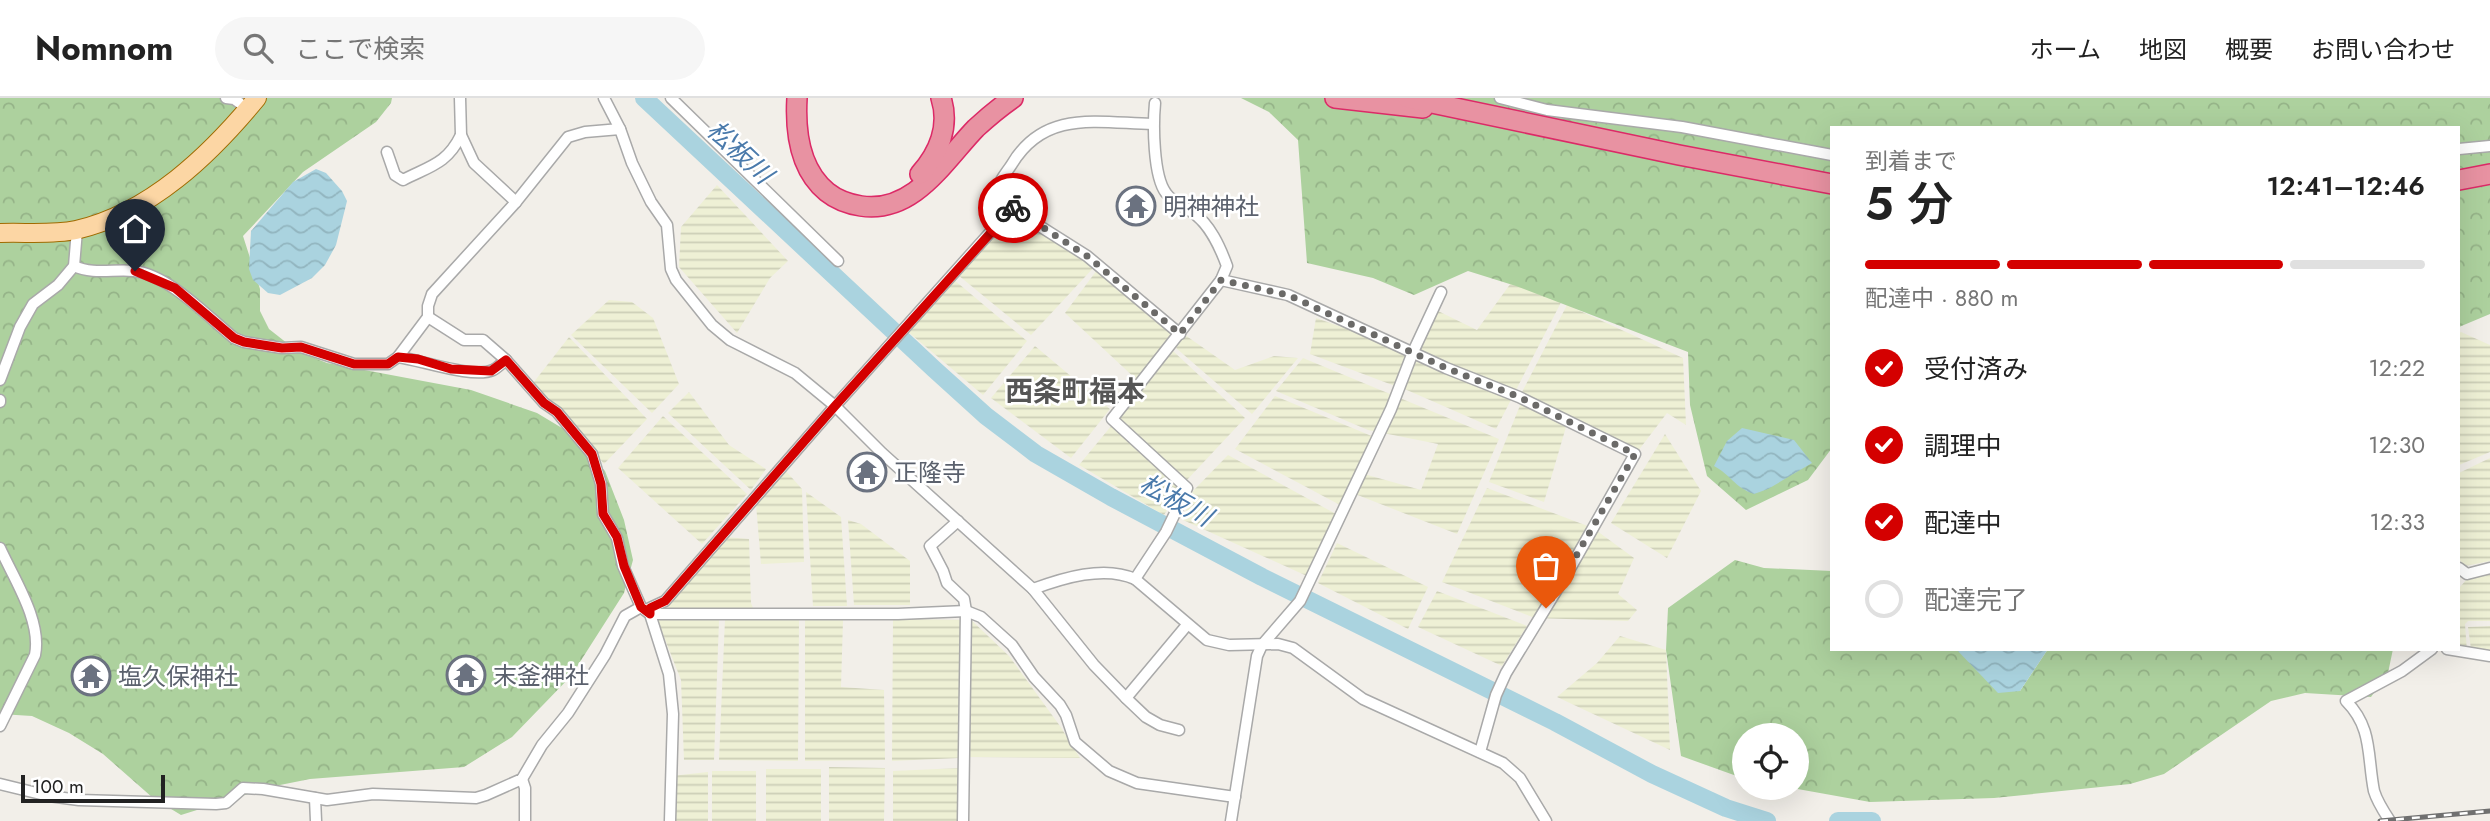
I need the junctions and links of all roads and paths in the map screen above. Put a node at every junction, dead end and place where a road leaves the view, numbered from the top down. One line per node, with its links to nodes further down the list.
1 (226, 98): 12 (street)
2 (460, 98): 17 (street)
3 (604, 98): 16 (street)
4 (671, 98): 29 (street)
5 (797, 98): 8 (highway)
6 (805, 98): 7 (highway)
7 (941, 98)
8 (1013, 98)
9 (1335, 98): 14 (highway)
10 (1408, 98): 14 (highway)
11 (1500, 98): 21 (street)
12 (253, 103): 27 (main road)
13 (1155, 103): 15 (street)
14 (1511, 118): 24 (highway)
15 (1152, 124): 26 (street); 31 (street)
16 (620, 129): 25 (street); 39 (street)
17 (461, 135): 20 (street); 25 (street)
18 (2490, 146): 19 (street)
19 (2460, 149)
20 (387, 152)
21 (1830, 155)
22 (2490, 174): 23 (highway)
23 (2460, 180)
24 (1830, 184)
25 (516, 202): 33 (street)
26 (1013, 208): 34 (street); 39 (street)
27 (77, 230): 28 (main road); 30 (street)
28 (0, 233)
29 (838, 261)
30 (74, 266): 36 (street); 38 (street)
31 (1221, 280): 34 (street); 35 (street)
32 (1441, 292): 35 (street)
33 (428, 317): 36 (street); 37 (street)
34 (1180, 334): 44 (street)
35 (1413, 352): 49 (street); 58 (street)
36 (398, 357): 37 (street)
37 (506, 360): 46 (street)
38 (0, 380)
39 (835, 406): 40 (street); 46 (street)
40 (958, 522): 45 (street); 47 (street)
41 (0, 548): 56 (street)
42 (2490, 568): 43 (street)
43 (2460, 569)
44 (1135, 579): 45 (street); 48 (street)
45 (1033, 589): 55 (street)
46 (645, 610): 47 (street); 59 (street); 65 (street)
47 (966, 611): 61 (street); 66 (street)
48 (1188, 625): 51 (street); 55 (street)
49 (1275, 632): 50 (street); 51 (street)
50 (1278, 644): 51 (street); 58 (street)
51 (1262, 645): 61 (street)
52 (2429, 651): 69 (street)
53 (2459, 651): 54 (street)
54 (2490, 656)
55 (1126, 698): 57 (street)
56 (0, 726)
57 (1179, 730)
58 (1480, 752): 68 (street)
59 (522, 779): 62 (street); 64 (street)
60 (0, 784): 62 (street)
61 (1235, 797): 67 (street)
62 (316, 798): 63 (street)
63 (316, 821)
64 (525, 821)
65 (670, 821)
66 (963, 821)
67 (1231, 821)
68 (1546, 821)
69 (2390, 821)

